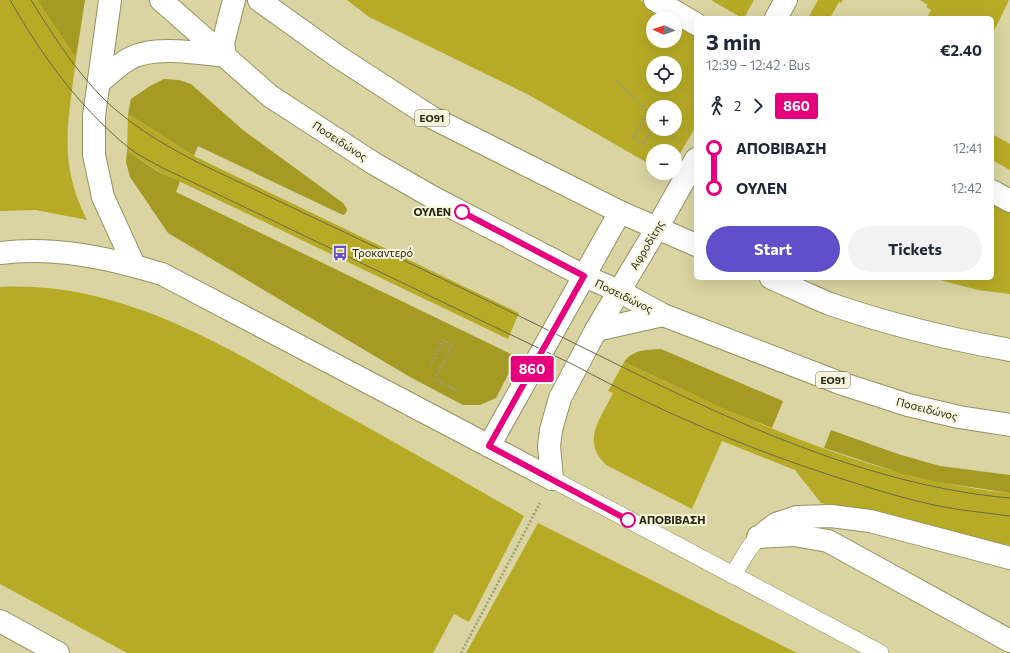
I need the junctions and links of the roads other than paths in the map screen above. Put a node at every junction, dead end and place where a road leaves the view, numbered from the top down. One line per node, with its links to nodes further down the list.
1 (110, 0): 10 (main road)
2 (161, 0): 9 (main road, Ποσειδώνος / ΕΟ91)
3 (234, 0): 9 (main road)
4 (259, 0): 14 (main road, ΕΟ91)
5 (655, 0): 8 (main road)
6 (786, 0): 7 (main road)
7 (777, 16)
8 (694, 23)
9 (225, 56): 10 (main road); 19 (main road, Ποσειδώνος / ΕΟ91)
10 (99, 82): 18 (main road)
11 (689, 152): 15 (main road, Αφροδίτης)
12 (994, 192): 13 (main road)
13 (1010, 201)
14 (620, 212): 15 (main road, ΕΟ91); 19 (main road)
15 (657, 228): 16 (main road, ΕΟ91); 22 (main road, Αφροδίτης)
16 (694, 244)
17 (0, 253): 18 (main road)
18 (134, 265): 28 (main road)
19 (584, 276): 22 (main road, Ποσειδώνος / ΕΟ91); 28 (main road)
20 (775, 280): 23 (main road)
21 (801, 280): 23 (main road)
22 (619, 291): 24 (main road, Ποσειδώνος / ΕΟ91); 25 (main road, Αφροδίτης)
23 (829, 304): 26 (main road)
24 (663, 315): 25 (main road); 27 (main road, Ποσειδώνος / ΕΟ91)
25 (596, 330): 29 (main road, Αφροδίτης)
26 (1010, 350)
27 (1010, 425)
28 (489, 446): 29 (main road)
29 (552, 479): 32 (lane)
30 (758, 537): 31 (main road); 32 (lane); 34 (main road)
31 (1010, 558)
32 (732, 575): 36 (lane)
33 (0, 621): 35 (main road)
34 (1010, 641)
35 (58, 653)
36 (880, 653)

